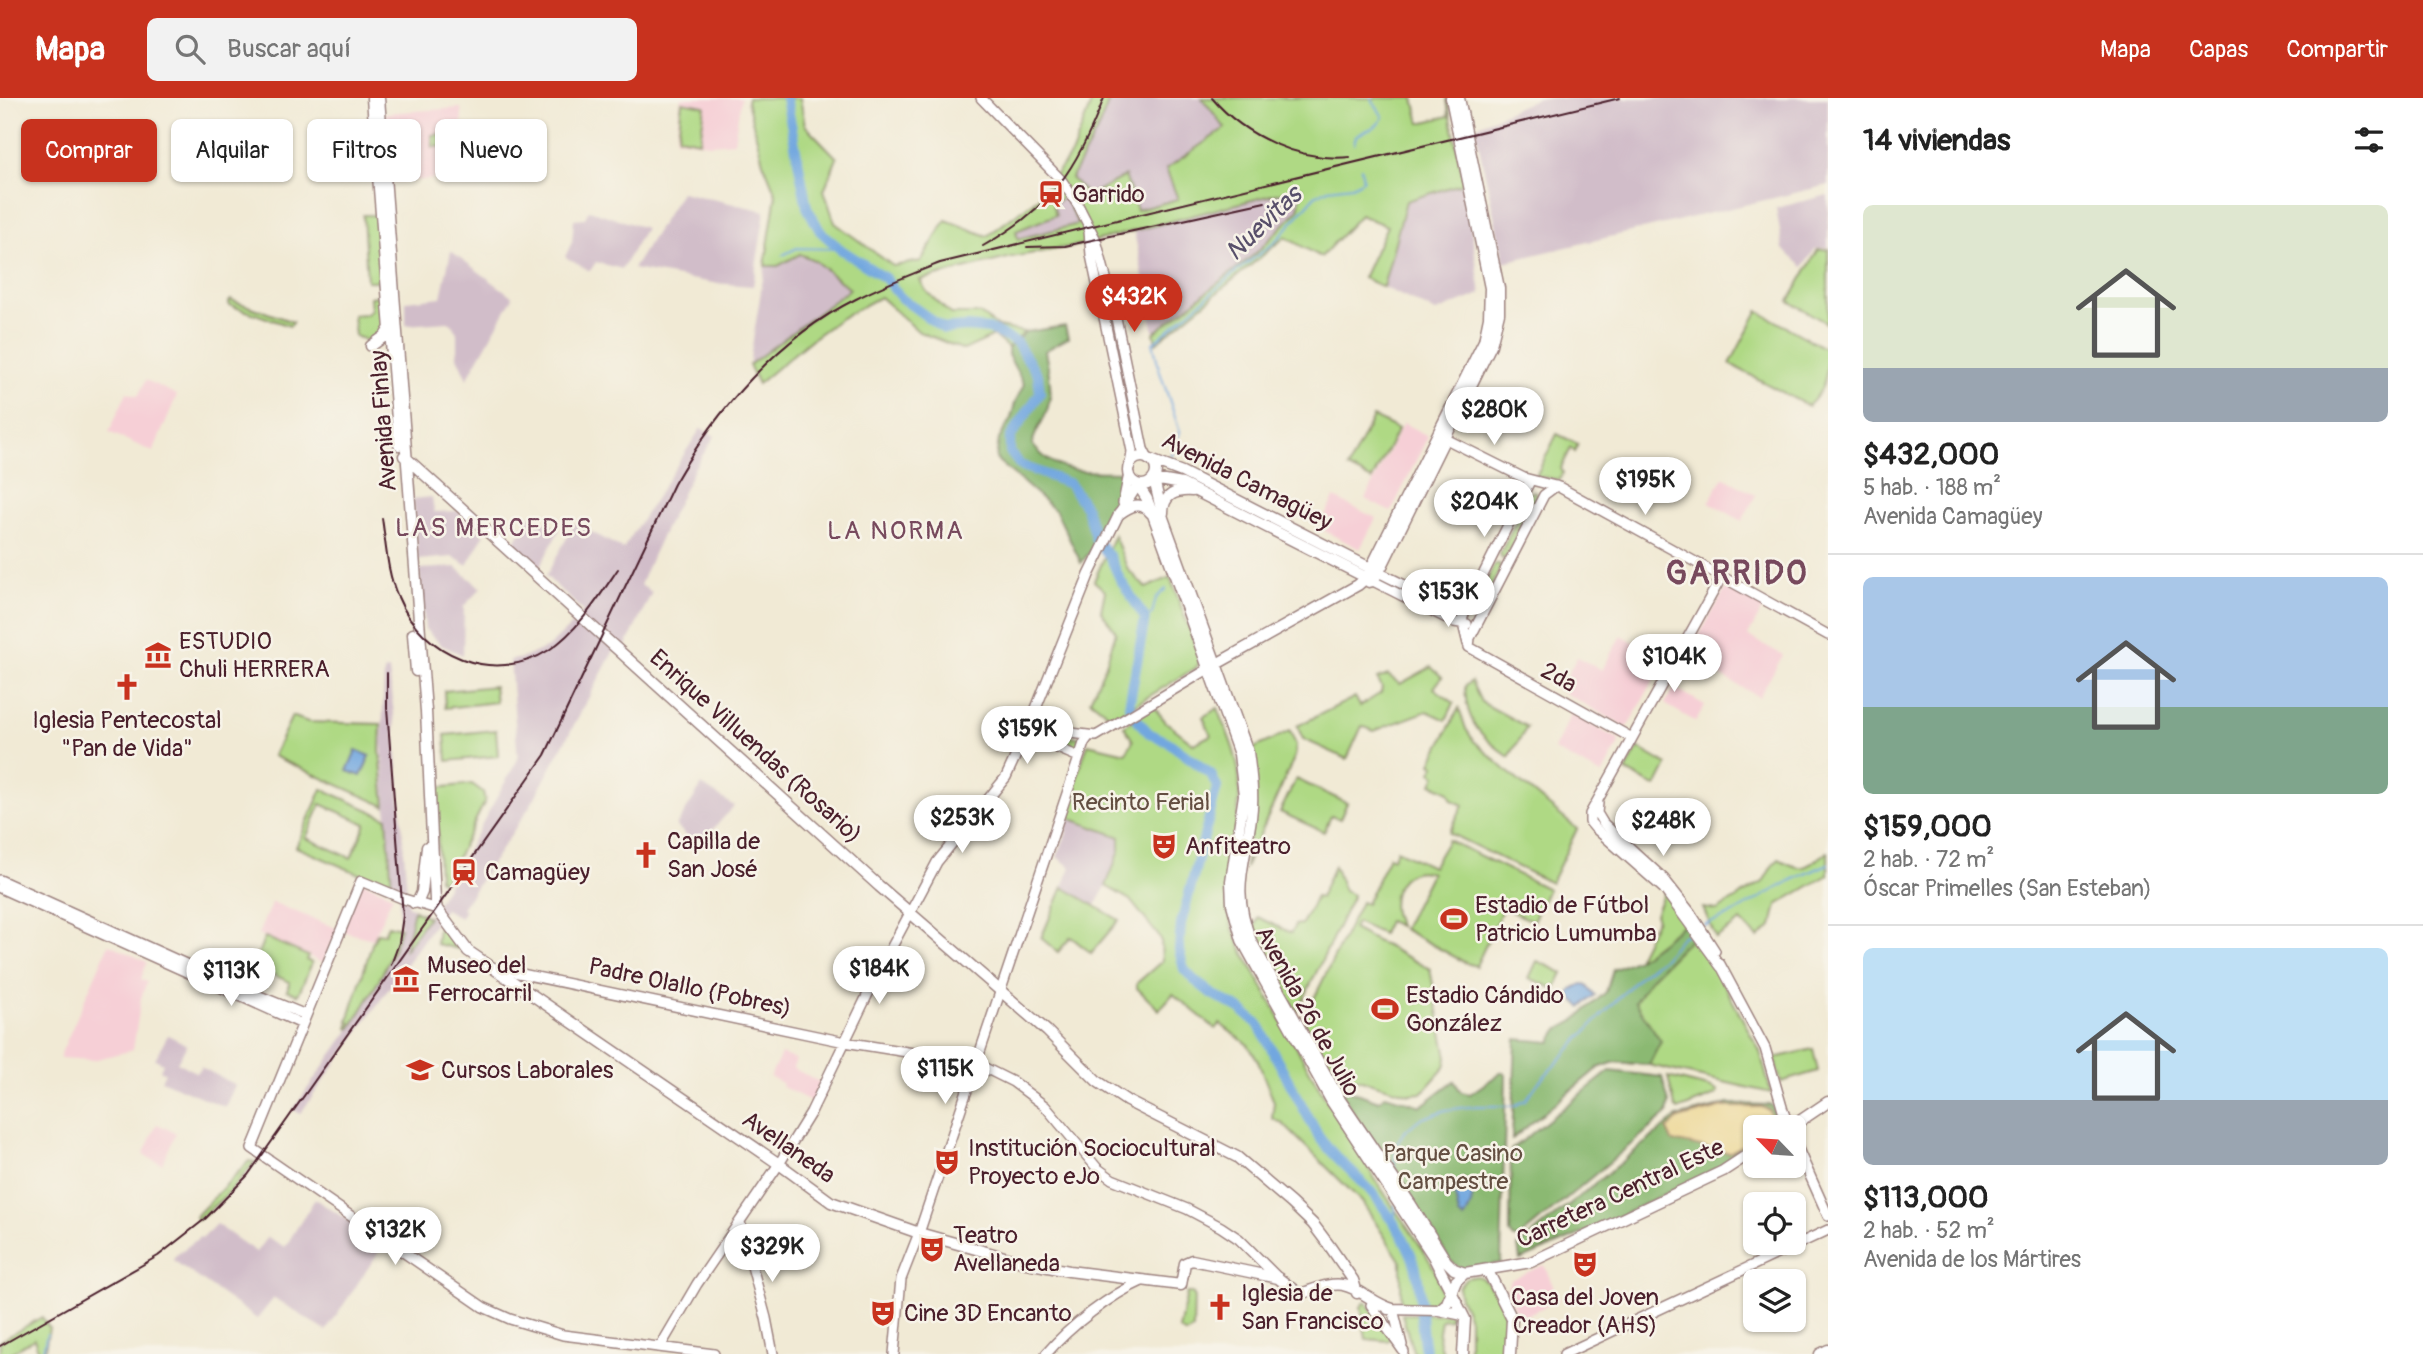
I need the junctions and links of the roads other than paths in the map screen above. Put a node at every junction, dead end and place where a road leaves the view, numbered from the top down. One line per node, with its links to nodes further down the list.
1 (372, 98): 7 (main road, Avenida Finlay)
2 (379, 98): 9 (main road, Avenida Finlay)
3 (981, 98): 6 (main road, Avenida Camagüey)
4 (1451, 98): 10 (main road)
5 (1459, 98): 10 (main road)
6 (1096, 254): 12 (main road, Avenida Camagüey); 13 (main road, Avenida Camagüey)
7 (390, 327): 8 (main road); 9 (main road, Avenida Finlay)
8 (371, 346)
9 (395, 359): 11 (main road, Avenida Finlay)
10 (1441, 436): 15 (main road); 23 (main road)
11 (403, 455): 34 (main road, Avenida Finlay); 41 (main road, Enrique Villuendas (Rosario))
12 (1147, 458): 13 (main road); 14 (main road); 23 (main road, Avenida Camagüey)
13 (1129, 470): 16 (main road); 20 (main road, Avenida Camagüey)
14 (1154, 479): 16 (main road); 18 (main road, Avenida Camagüey); 21 (main road, Avenida 26 de Julio)
15 (1535, 482): 17 (main road); 19 (main road); 24 (main road)
16 (1138, 485): 20 (main road); 21 (main road, Avenida 26 de Julio)
17 (1556, 486): 19 (main road); 22 (main road)
18 (1195, 491): 21 (main road); 23 (main road, Avenida Camagüey)
19 (1544, 495): 25 (main road)
20 (1119, 514): 21 (main road); 30 (main road)
21 (1158, 516): 29 (main road, Avenida 26 de Julio)
22 (1722, 576): 27 (main road); 32 (main road)
23 (1369, 577): 24 (main road, Avenida Camagüey); 26 (main road, Avenida Camagüey); 29 (main road)
24 (1465, 611): 26 (main road)
25 (1481, 618): 26 (main road); 28 (main road)
26 (1460, 626): 28 (main road)
27 (1828, 635)
28 (1469, 648): 32 (main road, 2da)
29 (1213, 666): 31 (main road); 58 (main road, Avenida 26 de Julio); 61 (main road, Avenida 26 de Julio)
30 (1027, 731): 31 (main road); 33 (main road); 41 (main road)
31 (1088, 736): 33 (main road)
32 (1632, 738): 35 (main road)
33 (1079, 757): 43 (main road)
34 (428, 792): 39 (main road, Avenida Finlay); 40 (main road, Avenida Finlay)
35 (1599, 798): 36 (main road); 36 (main road)
36 (1594, 822): 48 (main road)
37 (0, 880): 44 (main road)
38 (0, 888): 44 (main road)
39 (414, 903): 40 (main road); 44 (main road)
40 (437, 909): 42 (main road, Avellaneda)
41 (910, 914): 43 (main road, Enrique Villuendas (Rosario)); 45 (main road)
42 (494, 968): 45 (main road, Padre Olallo (Pobres)); 51 (main road, Avellaneda)
43 (1000, 989): 46 (main road); 62 (main road, Enrique Villuendas (Rosario))
44 (300, 1018): 66 (main road)
45 (845, 1042): 46 (main road, Padre Olallo (Pobres)); 51 (main road)
46 (975, 1063): 56 (main road); 59 (main road, Padre Olallo (Pobres))
47 (1828, 1102): 49 (main road)
48 (1784, 1115)
49 (1806, 1116)
50 (1743, 1158): 57 (main road, Carretera Central Este)
51 (779, 1164): 54 (main road); 56 (main road, Avellaneda)
52 (1806, 1166): 53 (main road)
53 (1828, 1216)
54 (740, 1222): 66 (main road); 70 (main road)
55 (1828, 1230): 75 (main road)
56 (919, 1233): 60 (main road, Avellaneda); 71 (main road)
57 (1483, 1271): 58 (main road, Carretera Central Este); 74 (main road)
58 (1465, 1273): 61 (main road)
59 (1278, 1278): 60 (main road, Avellaneda); 62 (main road, Padre Olallo (Pobres))
60 (1128, 1282): 72 (main road)
61 (1451, 1294): 64 (main road); 65 (main road)
62 (1364, 1297): 63 (main road); 68 (main road, Enrique Villuendas (Rosario))
63 (1392, 1309): 64 (main road); 68 (main road, Enrique Villuendas (Rosario))
64 (1435, 1310): 65 (main road)
65 (1463, 1315): 73 (main road)
66 (660, 1347): 69 (main road)
67 (1828, 1350): 76 (main road)
68 (1405, 1353)
69 (714, 1354)
70 (773, 1354)
71 (894, 1354)
72 (1046, 1354)
73 (1463, 1354)
74 (1510, 1354)
75 (1564, 1354)
76 (1820, 1354)

